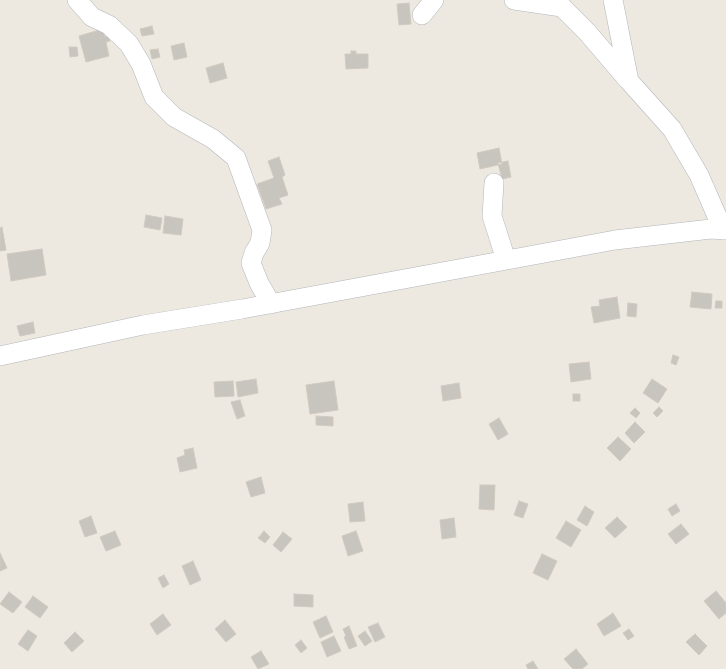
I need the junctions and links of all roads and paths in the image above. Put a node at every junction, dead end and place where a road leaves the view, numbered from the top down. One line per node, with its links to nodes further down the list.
1 (76, 0): 11 (street)
2 (434, 0): 6 (street)
3 (514, 0): 5 (street)
4 (613, 0): 7 (street)
5 (560, 4): 7 (street)
6 (422, 15)
7 (629, 81): 9 (street)
8 (494, 183): 10 (street)
9 (724, 230): 10 (street)
10 (506, 260): 11 (street)
11 (271, 304): 12 (street)
12 (0, 356)

